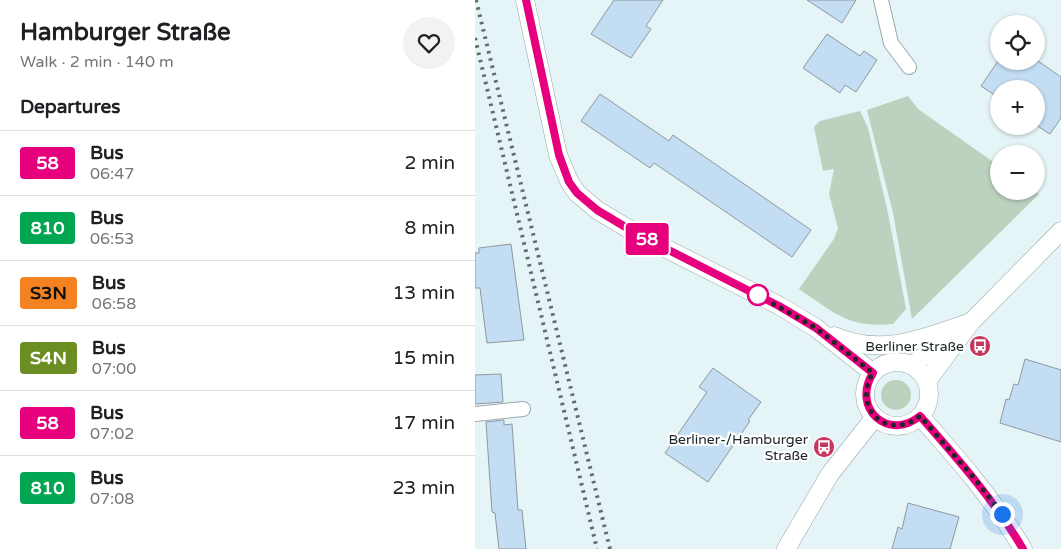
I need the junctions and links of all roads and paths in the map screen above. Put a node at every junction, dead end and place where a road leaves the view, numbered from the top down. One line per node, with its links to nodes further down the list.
1 (525, 0): 6 (street)
2 (881, 0): 3 (street)
3 (909, 67)
4 (1061, 231): 5 (street)
5 (971, 322): 6 (street); 7 (street); 9 (street)
6 (816, 328): 8 (street)
7 (912, 365): 8 (street); 9 (street)
8 (873, 373): 13 (street)
9 (927, 381): 12 (street)
10 (523, 409): 11 (street)
11 (475, 414)
12 (920, 416): 13 (street); 15 (street)
13 (875, 417): 14 (street)
14 (786, 549)
15 (1023, 549)

